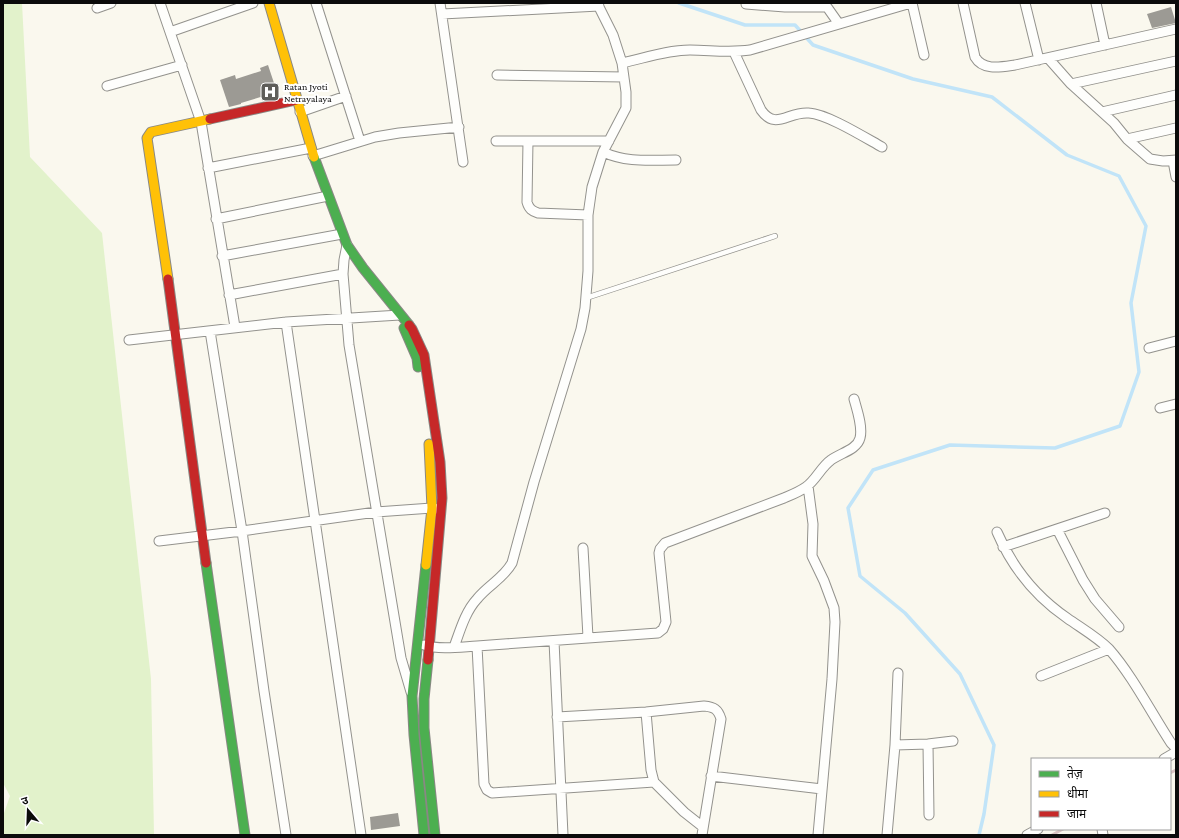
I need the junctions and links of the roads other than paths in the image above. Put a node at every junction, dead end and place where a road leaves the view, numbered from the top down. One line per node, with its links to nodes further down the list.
1 (111, 3): 13 (street)
2 (160, 3): 17 (street)
3 (253, 3): 17 (street)
4 (269, 3): 31 (main road)
5 (316, 3): 30 (street)
6 (440, 3): 14 (street)
7 (746, 3): 15 (street)
8 (912, 3): 15 (street); 20 (street)
9 (964, 3): 21 (street)
10 (1025, 3): 21 (street)
11 (1096, 3): 18 (street)
12 (598, 4): 14 (street); 23 (street)
13 (97, 8)
14 (442, 14): 35 (street)
15 (839, 24): 19 (street)
16 (1176, 29): 18 (street)
17 (170, 32): 24 (street)
18 (1105, 45): 21 (street)
19 (734, 52): 23 (street); 42 (street)
20 (924, 55)
21 (1043, 59): 27 (street)
22 (1176, 61): 27 (street)
23 (622, 63): 26 (street)
24 (182, 66): 28 (street); 34 (street)
25 (497, 75): 26 (street)
26 (624, 77): 41 (street)
27 (1071, 84): 33 (street)
28 (107, 86)
29 (1176, 95): 33 (street)
30 (346, 96): 32 (street); 38 (street)
31 (296, 100): 32 (main road); 34 (main road)
32 (300, 112): 43 (main road)
33 (1102, 112): 37 (street)
34 (201, 122): 48 (street); 65 (main road)
35 (459, 127): 38 (street); 47 (street)
36 (1176, 128): 37 (street)
37 (1127, 139): 46 (street)
38 (360, 141): 43 (street)
39 (496, 141): 40 (street)
40 (528, 141): 41 (street); 51 (street)
41 (609, 141): 44 (street)
42 (882, 146)
43 (312, 152): 48 (street); 50 (main road)
44 (603, 152): 45 (street); 51 (street)
45 (676, 160)
46 (1175, 160): 49 (street)
47 (463, 162)
48 (208, 168): 52 (street)
49 (1176, 177)
50 (328, 196): 52 (street); 53 (main road)
51 (588, 214): 59 (street)
52 (216, 219): 56 (street)
53 (342, 234): 55 (main road); 56 (street)
54 (776, 236): 59 (lane)
55 (347, 245): 57 (street); 60 (main road)
56 (222, 256): 58 (street)
57 (343, 274): 58 (street); 61 (street)
58 (229, 295): 63 (street)
59 (586, 298): 90 (street)
60 (400, 315): 61 (street); 73 (main road)
61 (347, 319): 62 (street); 74 (street)
62 (286, 322): 63 (street); 76 (street)
63 (235, 327): 64 (street)
64 (210, 331): 65 (street); 78 (street)
65 (176, 335): 66 (street); 80 (main road)
66 (129, 340)
67 (1176, 341): 68 (street)
68 (1149, 348)
69 (854, 399): 72 (street)
70 (1176, 404): 71 (street)
71 (1160, 408)
72 (808, 486): 85 (street); 107 (street)
73 (437, 509): 74 (street); 87 (main road); 88 (main road)
74 (376, 512): 76 (street); 94 (street)
75 (1105, 514): 77 (street)
76 (315, 521): 78 (street); 113 (street)
77 (1057, 529): 82 (street); 84 (street)
78 (242, 531): 80 (street); 112 (street)
79 (997, 532): 82 (street)
80 (202, 535): 81 (street); 111 (main road)
81 (158, 541)
82 (1003, 547): 91 (street)
83 (583, 548): 85 (street)
84 (1119, 627)
85 (588, 638): 86 (street)
86 (554, 641): 89 (street); 97 (street)
87 (418, 643): 88 (street); 94 (main road)
88 (428, 646): 90 (street); 95 (main road)
89 (477, 646): 90 (street); 106 (street)
90 (454, 647)
91 (1109, 649): 93 (street); 101 (street)
92 (898, 673): 100 (street)
93 (1041, 676)
94 (412, 696): 95 (street); 114 (main road)
95 (424, 699): 115 (main road)
96 (646, 712): 97 (street); 104 (street); 105 (street)
97 (557, 717): 106 (street)
98 (954, 741): 99 (street)
99 (928, 744): 100 (street); 108 (street)
100 (895, 746): 118 (street)
101 (1176, 748)
102 (1176, 752): 103 (street)
103 (1166, 758)
104 (711, 776): 107 (street); 110 (street)
105 (654, 782): 106 (street); 110 (street)
106 (561, 788): 116 (street)
107 (822, 789): 117 (street)
108 (929, 815)
109 (1036, 830): 119 (street)
110 (702, 831)
111 (245, 835)
112 (286, 835)
113 (361, 835)
114 (424, 835)
115 (435, 835)
116 (563, 835)
117 (818, 835)
118 (887, 835)
119 (1027, 835)

